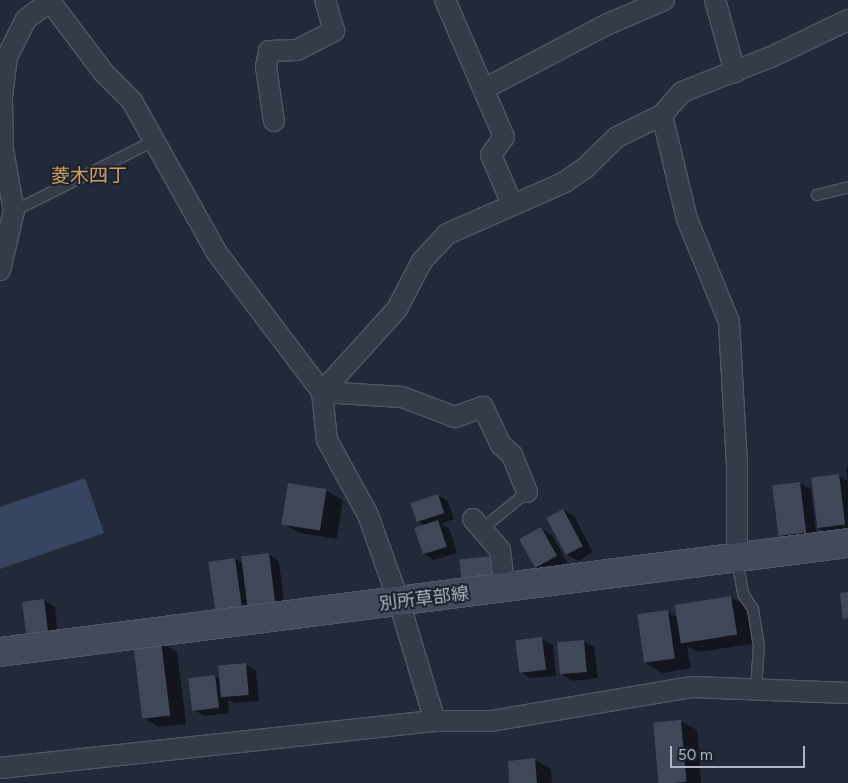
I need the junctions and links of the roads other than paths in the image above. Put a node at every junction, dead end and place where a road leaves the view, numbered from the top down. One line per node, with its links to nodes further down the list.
1 (50, 0): 11 (street); 15 (street)
2 (325, 0): 10 (street)
3 (445, 0): 8 (street)
4 (664, 0): 8 (street)
5 (715, 0): 7 (street)
6 (847, 24): 7 (street)
7 (735, 72): 9 (street)
8 (484, 89): 14 (street)
9 (662, 115): 14 (street); 21 (street)
10 (274, 121)
11 (156, 140): 15 (lane); 17 (street)
12 (848, 187): 13 (lane)
13 (817, 195)
14 (512, 204): 17 (street)
15 (14, 211): 16 (street)
16 (0, 270)
17 (322, 392): 18 (street); 23 (street)
18 (527, 492): 19 (lane)
19 (478, 524): 22 (street)
20 (848, 543): 21 (main road, 別所草部線)
21 (737, 558): 22 (main road, 別所草部線); 25 (lane)
22 (505, 589): 23 (main road, 別所草部線)
23 (399, 602): 24 (main road, 別所草部線); 27 (street)
24 (0, 652)
25 (756, 689): 26 (street); 27 (street)
26 (848, 693)
27 (435, 721): 28 (street)
28 (0, 768)

